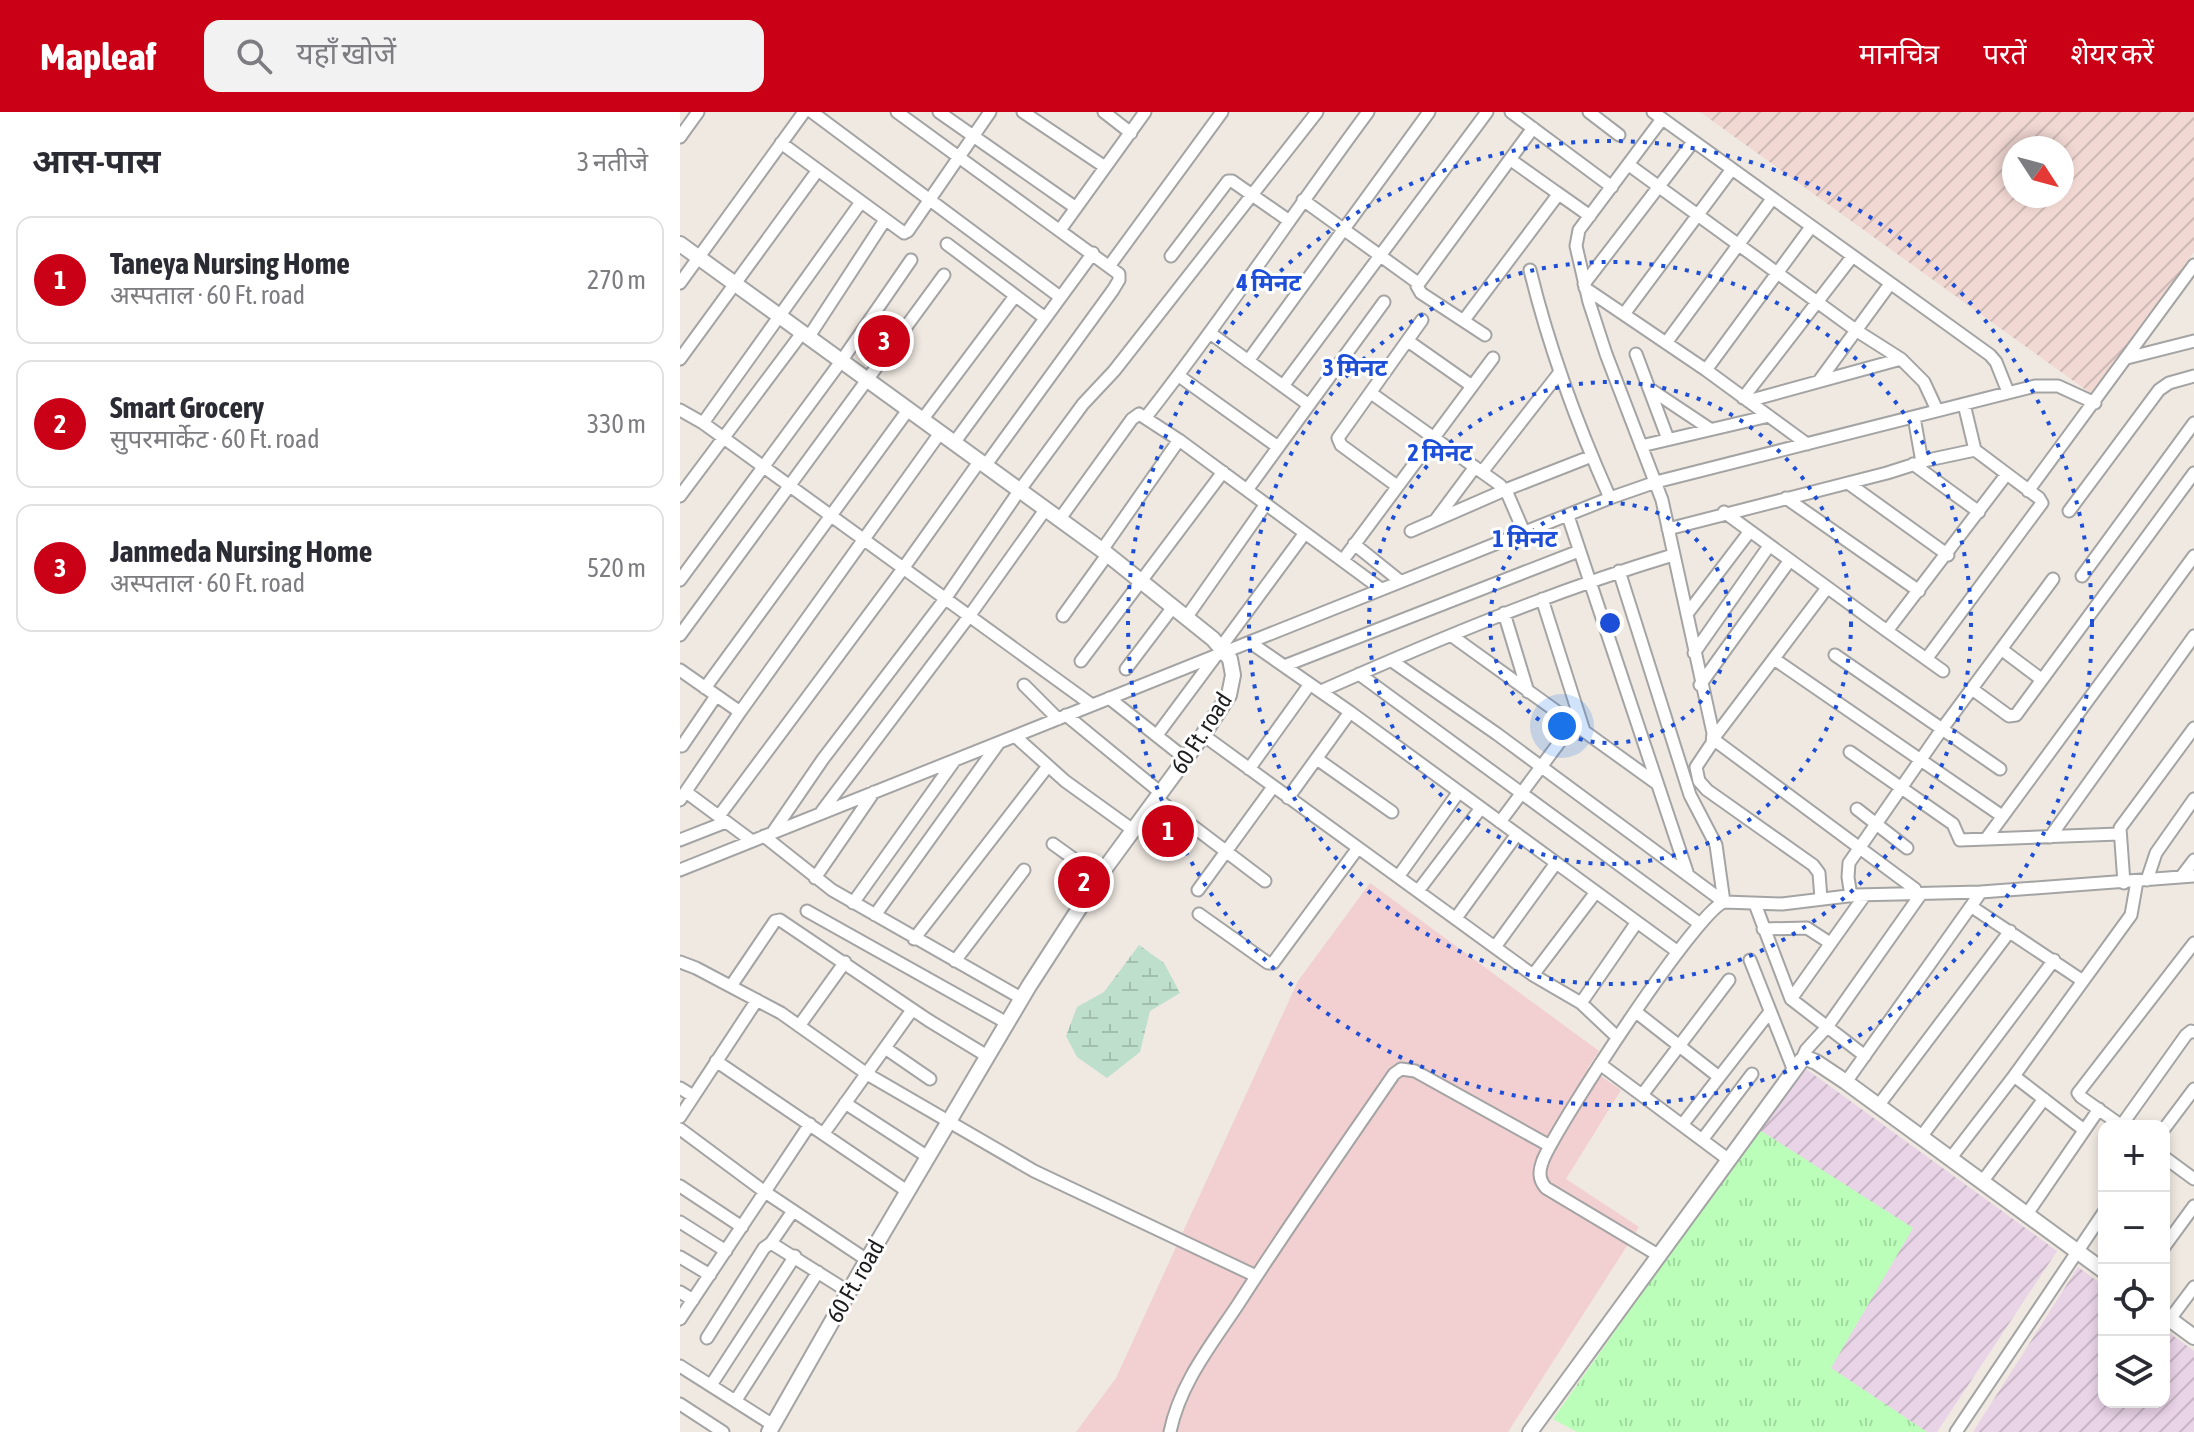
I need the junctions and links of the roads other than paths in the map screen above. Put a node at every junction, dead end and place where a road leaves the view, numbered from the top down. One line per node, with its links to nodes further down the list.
1 (698, 112): 22 (street)
2 (804, 112): 24 (street)
3 (812, 112): 35 (street)
4 (897, 112): 25 (street)
5 (939, 112): 21 (street)
6 (990, 112): 21 (street)
7 (1023, 112): 28 (street)
8 (1104, 112): 19 (street)
9 (1145, 112): 19 (street)
10 (1222, 112): 56 (street)
11 (1317, 112): 34 (street)
12 (1368, 112): 37 (street)
13 (1429, 112): 45 (street)
14 (1487, 112): 52 (street)
15 (1511, 112): 18 (street)
16 (1589, 112): 20 (street)
17 (1658, 115): 23 (street); 27 (street)
18 (1533, 128): 26 (street); 31 (street)
19 (1131, 133): 28 (street)
20 (1619, 135)
21 (973, 136): 25 (street); 39 (street)
22 (680, 137)
23 (1693, 142): 29 (street); 32 (street)
24 (781, 143): 30 (street); 53 (street)
25 (958, 157): 35 (street); 46 (street)
26 (1511, 160): 33 (street); 63 (street)
27 (1629, 165): 31 (street); 32 (street)
28 (1105, 167): 39 (street)
29 (1732, 169): 36 (street); 41 (street)
30 (818, 170): 38 (street); 62 (street)
31 (1612, 187): 40 (street)
32 (1659, 188): 41 (street); 65 (street)
33 (1556, 192): 40 (street); 74 (street)
34 (1254, 196): 43 (street); 51 (street); 138 (street)
35 (929, 199): 42 (street); 67 (street)
36 (1772, 199): 44 (street); 49 (street)
37 (1303, 200): 43 (street); 45 (street)
38 (861, 202): 42 (street); 71 (street)
39 (1076, 208): 46 (street)
40 (1590, 216): 65 (street)
41 (1699, 217): 49 (street); 70 (street)
42 (885, 220): 77 (street)
43 (1288, 220): 76 (street)
44 (1811, 227): 54 (street); 59 (street)
45 (1343, 228): 52 (street); 88 (street)
46 (1060, 230): 50 (street)
47 (680, 244): 53 (street)
48 (947, 244): 66 (street)
49 (1738, 245): 59 (street); 81 (street)
50 (1093, 253): 56 (street); 67 (street)
51 (1171, 256)
52 (1379, 256): 63 (street); 95 (street)
53 (698, 257): 61 (street); 62 (street)
54 (1852, 257): 64 (street); 69 (street)
55 (911, 260): 87 (street)
56 (1110, 265): 126 (street)
57 (1530, 270): 90 (street)
58 (2192, 272): 84 (street)
59 (1777, 273): 69 (street); 89 (street)
60 (944, 275): 93 (street)
61 (680, 283)
62 (735, 283): 71 (street); 85 (street)
63 (1418, 283): 74 (street)
64 (1890, 284): 75 (street); 98 (street)
65 (1585, 286): 70 (street); 121 (street)
66 (1015, 296): 72 (street); 110 (street)
67 (1060, 297): 72 (street)
68 (1384, 302): 103 (street)
69 (1818, 302): 75 (street); 100 (street)
70 (1624, 314): 81 (street)
71 (779, 316): 77 (street); 111 (street)
72 (1045, 318): 119 (street)
73 (1422, 320): 79 (street)
74 (1464, 320): 78 (street)
75 (1857, 331): 86 (street); 94 (street)
76 (1210, 333): 88 (street); 91 (street)
77 (805, 335): 87 (street); 115 (street)
78 (1485, 335)
79 (1408, 341): 96 (street); 99 (street)
80 (2194, 341): 84 (street)
81 (1666, 343): 89 (street)
82 (1636, 354): 97 (street)
83 (1493, 358): 96 (street)
84 (2127, 358): 101 (street)
85 (680, 359)
86 (1901, 359): 94 (street); 106 (street)
87 (842, 360): 93 (street); 127 (street)
88 (1248, 361): 95 (street)
89 (1706, 370): 100 (street)
90 (1560, 372): 124 (street); 128 (street)
91 (1179, 376): 108 (street); 122 (street)
92 (2194, 376): 145 (street)
93 (868, 379): 105 (street); 135 (street)
94 (1819, 381): 100 (street)
95 (1283, 386): 103 (street)
96 (1472, 386): 116 (street)
97 (1649, 388): 113 (street); 117 (street)
98 (2008, 392): 101 (street); 102 (street)
99 (1371, 393): 116 (street); 134 (street)
100 (1746, 399): 107 (street)
101 (2095, 403): 139 (street)
102 (1964, 404): 106 (street); 123 (street)
103 (1309, 405): 122 (street)
104 (680, 410): 111 (street)
105 (908, 410): 110 (street); 149 (street)
106 (1937, 410): 109 (street)
107 (1769, 416): 113 (street); 120 (street)
108 (1146, 417): 118 (street); 151 (street)
109 (1914, 417): 120 (street); 125 (street)
110 (922, 420): 114 (street)
111 (703, 423): 115 (street)
112 (2194, 423): 170 (street)
113 (1710, 429): 117 (street)
114 (940, 433): 119 (street); 157 (street)
115 (723, 438): 127 (street); 140 (street)
116 (1432, 438): 128 (street); 134 (street)
117 (1668, 439): 121 (street)
118 (1179, 440): 129 (street); 161 (street)
119 (954, 443): 126 (street)
120 (1807, 444): 132 (street)
121 (1641, 446): 132 (street)
122 (1278, 447): 136 (street)
123 (1975, 450): 125 (street); 131 (street)
124 (1592, 456): 137 (street); 141 (street)
125 (1918, 463): 133 (street); 147 (street)
126 (982, 464): 138 (street); 167 (street)
127 (762, 467): 135 (street); 172 (street)
128 (1479, 470): 137 (street); 150 (street)
129 (1223, 472): 136 (street); 175 (street)
130 (2194, 473): 206 (street)
131 (2006, 475): 139 (street); 147 (street)
132 (1656, 482): 141 (street); 152 (street)
133 (1848, 483): 142 (street); 163 (street)
134 (1397, 486): 158 (street)
135 (789, 487): 149 (street); 189 (street)
136 (1247, 490): 143 (street)
137 (1505, 490): 150 (street); 155 (street)
138 (1019, 491): 144 (street); 180 (street)
139 (2028, 491): 197 (street)
140 (680, 496)
141 (1610, 498): 148 (street)
142 (1786, 498): 146 (street); 179 (street)
143 (1266, 504): 156 (street); 187 (street)
144 (1045, 510): 151 (street); 185 (street)
145 (2069, 511)
146 (1724, 512): 152 (street); 154 (street)
147 (1979, 512): 163 (street)
148 (1568, 516): 155 (street); 160 (street)
149 (830, 517): 157 (street); 210 (street)
150 (1437, 519): 153 (street)
151 (1059, 520): 161 (street)
152 (1668, 529): 162 (street)
153 (1411, 531)
154 (1750, 531): 159 (street); 184 (street)
155 (1524, 532): 173 (street)
156 (1305, 533): 165 (street); 194 (street)
157 (863, 541): 167 (street); 217 (street)
158 (1354, 544): 165 (street); 173 (street)
159 (1769, 546): 166 (street); 195 (street)
160 (1579, 551): 174 (street); 201 (street)
161 (1104, 553): 175 (street); 186 (street)
162 (1673, 555): 168 (street); 184 (street)
163 (1948, 555): 179 (street)
164 (2194, 556): 169 (street)
165 (1343, 560): 178 (street)
166 (1790, 560): 177 (street); 209 (street)
167 (902, 570): 180 (street); 253 (street)
168 (1619, 571): 174 (street); 290 (street)
169 (2182, 572): 176 (street); 252 (street)
170 (2082, 576)
171 (2053, 579): 193 (street)
172 (680, 580)
173 (1400, 581): 178 (street)
174 (1590, 581): 181 (street); 238 (street)
175 (1141, 582): 182 (street); 199 (street)
176 (2194, 582)
177 (1827, 588): 188 (street); 198 (street)
178 (1381, 589): 192 (street)
179 (1919, 591): 188 (street)
180 (945, 599): 185 (street); 257 (street)
181 (1542, 599): 183 (street); 220 (street)
182 (1173, 607): 187 (street); 202 (street)
183 (1504, 613): 190 (street); 213 (street)
184 (1687, 614): 195 (street)
185 (970, 615): 216 (street); 251 (street)
186 (1063, 616)
187 (1186, 618): 194 (street)
188 (1887, 631): 197 (street)
189 (680, 635)
190 (1452, 636): 200 (street); 213 (street)
191 (2194, 636): 260 (street)
192 (1251, 643): 194 (street); 201 (street)
193 (2001, 649): 206 (street); 211 (street)
194 (1220, 652): 215 (street); 223 (street); 224 (street, 60 Ft. road)
195 (1694, 653): 209 (street)
196 (1835, 655): 222 (street)
197 (1927, 658): 204 (street)
198 (1774, 659): 226 (street); 233 (street)
199 (1081, 661)
200 (1392, 661): 205 (street); 235 (street)
201 (1284, 666): 207 (street)
202 (1126, 669)
203 (680, 670): 210 (street)
204 (1943, 671)
205 (1359, 674): 212 (street); 243 (street)
206 (2041, 679): 211 (street)
207 (1310, 684): 212 (street); 236 (street)
208 (1024, 685): 219 (street)
209 (1700, 685): 226 (street)
210 (705, 688): 214 (street)
211 (1972, 689): 222 (street)
212 (1321, 691): 218 (street)
213 (1528, 692): 220 (street)
214 (716, 696): 217 (street); 228 (street)
215 (1109, 698): 216 (street); 223 (street)
216 (1092, 705): 219 (street)
217 (740, 712): 244 (street)
218 (1350, 712): 232 (street); 242 (street)
219 (1062, 717): 225 (street); 245 (street)
220 (1578, 728): 235 (street); 238 (street)
221 (2194, 728): 259 (street)
222 (1942, 729): 233 (street); 237 (street)
223 (1157, 735): 231 (street)
224 (1203, 735): 231 (street, 60 Ft. road); 236 (street)
225 (1016, 737): 227 (street); 234 (street)
226 (1713, 739): 267 (street); 289 (street)
227 (998, 743): 230 (street); 296 (street)
228 (682, 746)
229 (1850, 752): 239 (street)
230 (955, 759): 241 (street); 291 (street)
231 (1186, 759): 245 (street, 60 Ft. road)
232 (1317, 759): 246 (street); 250 (street)
233 (1921, 759): 239 (street); 252 (street)
234 (1048, 766): 256 (street); 302 (street)
235 (1542, 766): 243 (street); 273 (street)
236 (1249, 769): 240 (street)
237 (2000, 769)
238 (1657, 784): 273 (street)
239 (1903, 786): 255 (street); 261 (street)
240 (1273, 787): 246 (street); 268 (street)
241 (875, 791): 251 (street); 278 (street)
242 (1458, 793): 248 (street); 276 (street)
243 (1521, 793): 254 (street); 299 (street)
244 (683, 796): 253 (street)
245 (1159, 796): 256 (street, 60 Ft. road); 268 (street)
246 (1288, 798): 265 (street)
247 (2194, 799): 280 (street)
248 (1481, 808): 254 (street); 283 (street)
249 (1857, 809): 255 (street)
250 (1392, 812)
251 (821, 813): 257 (street)
252 (2002, 816): 261 (street)
253 (723, 819): 262 (street); 263 (street)
254 (1500, 822): 258 (street)
255 (1876, 825): 266 (street); 267 (street)
256 (1133, 830): 275 (street, 60 Ft. road)
257 (769, 834): 263 (street); 278 (street)
258 (1517, 834): 270 (street); 297 (street)
259 (2119, 834): 260 (street); 281 (street)
260 (2050, 837): 261 (street)
261 (1986, 839)
262 (680, 840)
263 (752, 841): 271 (street)
264 (1053, 844): 275 (street)
265 (1358, 848): 276 (street); 295 (street)
266 (1907, 848)
267 (1860, 849): 284 (street); 288 (street)
268 (1226, 852): 279 (street); 282 (street)
269 (2194, 860): 277 (street)
270 (1556, 863): 285 (street); 305 (street)
271 (680, 870)
272 (1024, 870): 309 (street)
273 (1687, 873): 290 (street)
274 (2194, 876): 277 (street)
275 (1099, 877): 316 (street, 60 Ft. road)
276 (1398, 877): 283 (street)
277 (2181, 877): 280 (street)
278 (815, 878): 291 (street)
279 (1265, 881)
280 (2142, 881): 281 (street); 314 (street)
281 (2124, 883): 286 (street)
282 (1198, 890)
283 (1418, 891): 297 (street)
284 (1918, 891): 286 (street); 287 (street); 325 (street)
285 (1596, 892): 298 (street); 312 (street)
286 (1981, 892): 293 (street)
287 (1865, 895): 288 (street); 303 (street)
288 (1851, 896): 289 (street)
289 (1821, 899): 292 (street)
290 (1724, 902): 292 (street); 299 (street)
291 (853, 903): 296 (street)
292 (1755, 904): 300 (street)
293 (1972, 907): 301 (street); 331 (street)
294 (807, 911): 323 (street)
295 (1199, 914)
296 (875, 915): 302 (street)
297 (1456, 918): 305 (street)
298 (1637, 922): 306 (street); 319 (street)
299 (1700, 924): 306 (street)
300 (1763, 929): 303 (street); 317 (street)
301 (2010, 931): 308 (street); 347 (street)
302 (914, 939): 309 (street)
303 (1830, 943): 317 (street)
304 (2194, 943): 348 (street)
305 (1495, 947): 312 (street)
306 (1678, 952): 321 (street)
307 (1750, 960): 322 (street)
308 (2054, 960): 314 (street); 359 (street)
309 (955, 961): 316 (street)
310 (680, 962): 315 (street)
311 (845, 962): 315 (street); 320 (street); 324 (street)
312 (1533, 975): 319 (street)
313 (1729, 980): 328 (street)
314 (2083, 981): 337 (street)
315 (731, 986): 318 (street)
316 (1021, 998): 323 (street, 60 Ft. road)
317 (1791, 999): 325 (street)
318 (757, 1000): 324 (street); 332 (street)
319 (1581, 1003): 327 (street)
320 (912, 1010): 329 (street); 330 (street)
321 (1636, 1012): 327 (street); 328 (street)
322 (1769, 1013): 334 (street); 338 (street)
323 (1007, 1023): 330 (street, 60 Ft. road)
324 (799, 1026): 335 (street)
325 (1827, 1027): 331 (street); 334 (street)
326 (2194, 1032): 351 (street)
327 (1617, 1037): 333 (street)
328 (1679, 1045): 338 (street); 343 (street)
329 (885, 1048): 335 (street); 339 (street)
330 (987, 1056): 353 (street, 60 Ft. road)
331 (1865, 1056): 340 (street)
332 (716, 1061): 344 (street); 354 (street)
333 (1600, 1064): 343 (street); 361 (street)
334 (1797, 1066): 340 (street); 364 (street)
335 (867, 1074): 346 (street); 353 (street)
336 (1752, 1074): 360 (street)
337 (2014, 1076): 345 (street); 363 (street)
338 (1719, 1077): 355 (street)
339 (930, 1079)
340 (1846, 1082): 347 (street)
341 (680, 1088): 344 (street)
342 (2194, 1089): 352 (street)
343 (1642, 1095): 355 (street)
344 (693, 1096): 349 (street)
345 (2044, 1099): 357 (street); 367 (street)
346 (845, 1103): 358 (street); 362 (street)
347 (1878, 1106): 359 (street)
348 (2099, 1109): 350 (street); 357 (street)
349 (680, 1117)
350 (2113, 1120)
351 (2125, 1120)
352 (2170, 1121)
353 (947, 1122): 362 (street, 60 Ft. road); 388 (street)
354 (810, 1124): 358 (street); 370 (street)
355 (1682, 1125): 360 (street)
356 (680, 1129): 370 (street)
357 (2084, 1130): 373 (street)
358 (824, 1133): 369 (street)
359 (1921, 1137): 363 (street)
360 (1702, 1140): 364 (street)
361 (1550, 1146): 381 (street); 388 (street)
362 (928, 1157): 369 (street, 60 Ft. road)
363 (1950, 1159): 367 (street)
364 (1729, 1160): 381 (street)
365 (2170, 1161): 366 (street)
366 (2194, 1179)
367 (1982, 1182): 373 (street)
368 (680, 1186): 376 (street)
369 (907, 1191): 384 (street, 60 Ft. road)
370 (765, 1192): 372 (street); 376 (street)
371 (2194, 1206): 377 (street)
372 (793, 1211): 378 (street); 384 (street)
373 (2027, 1214): 380 (street)
374 (2098, 1220): 380 (street)
375 (680, 1222): 379 (street)
376 (742, 1227): 379 (street)
377 (2170, 1239)
378 (771, 1243): 382 (street); 397 (street)
379 (726, 1251): 387 (street)
380 (2076, 1251): 385 (street); 406 (street)
381 (1658, 1255): 405 (street)
382 (795, 1256): 386 (street); 399 (street)
383 (680, 1257): 387 (street)
384 (867, 1260): 391 (street, 60 Ft. road)
385 (2098, 1267)
386 (818, 1272): 391 (street); 400 (street)
387 (710, 1275): 392 (street)
388 (1256, 1276): 404 (street)
389 (2194, 1287): 393 (street)
390 (680, 1292): 392 (street)
391 (849, 1292): 402 (street, 60 Ft. road)
392 (693, 1300): 394 (street)
393 (2170, 1314)
394 (680, 1319)
395 (2170, 1319): 396 (street)
396 (2194, 1337)
397 (707, 1338)
398 (680, 1366): 399 (street)
399 (711, 1385): 400 (street)
400 (736, 1400): 402 (street)
401 (680, 1404): 403 (street)
402 (771, 1428)
403 (723, 1432)
404 (1170, 1432)
405 (1530, 1432)
406 (1956, 1432)

